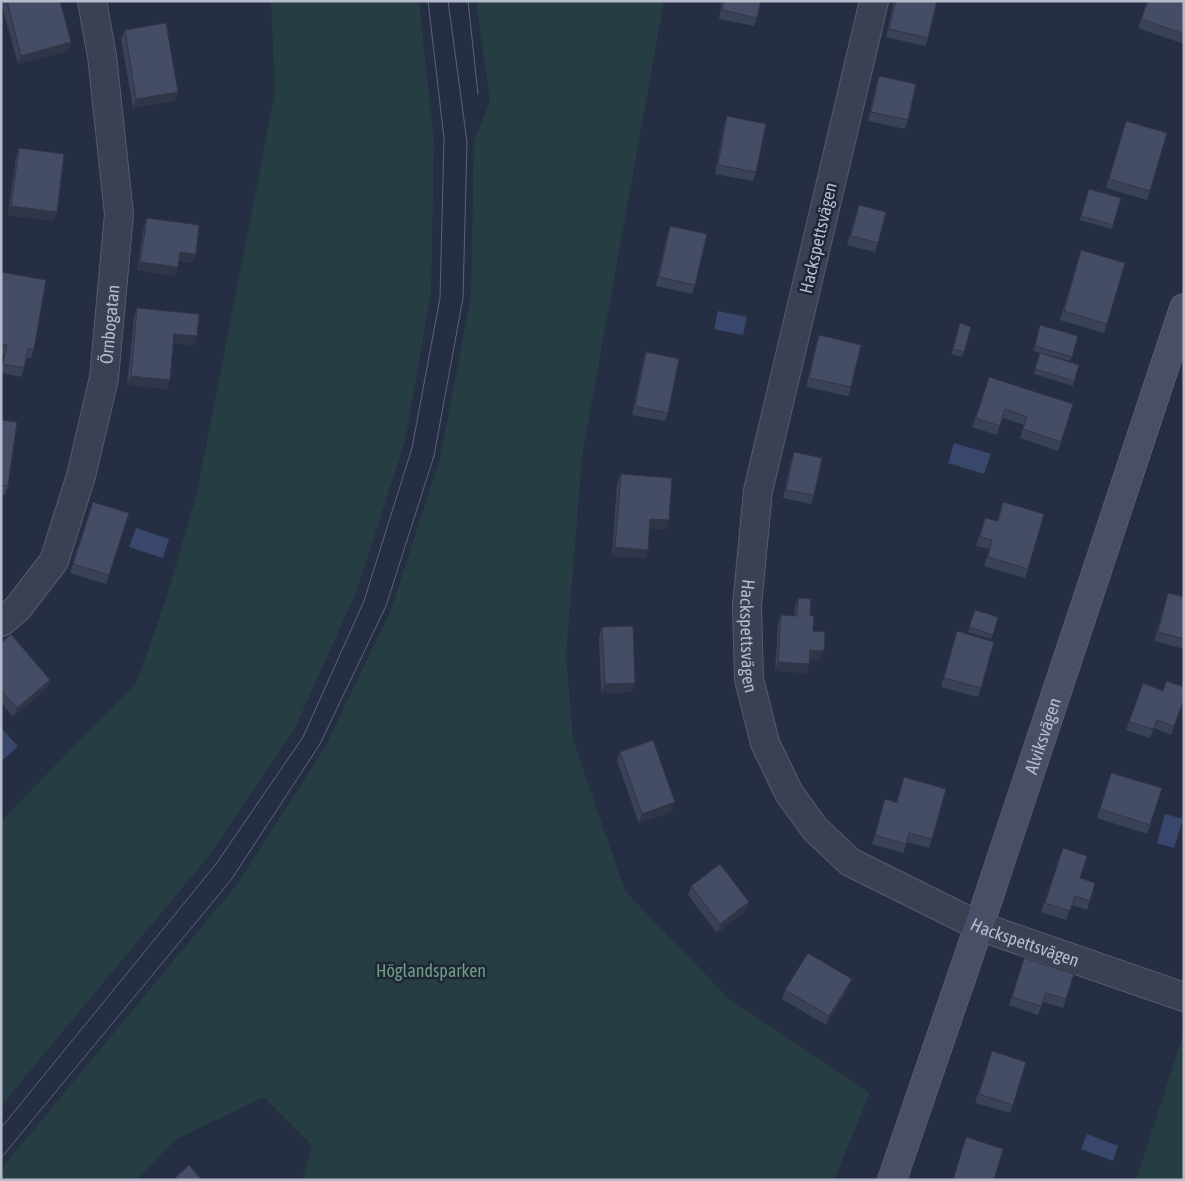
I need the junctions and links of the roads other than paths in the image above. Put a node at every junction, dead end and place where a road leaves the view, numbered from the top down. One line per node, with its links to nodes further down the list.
1 (92, 1): 4 (street, Örnbogatan)
2 (874, 1): 5 (street, Hackspettsvägen)
3 (1182, 320): 5 (street, Alviksvägen)
4 (1, 622)
5 (979, 926): 6 (street, Hackspettsvägen); 7 (street, Alviksvägen)
6 (1184, 996)
7 (895, 1172)

